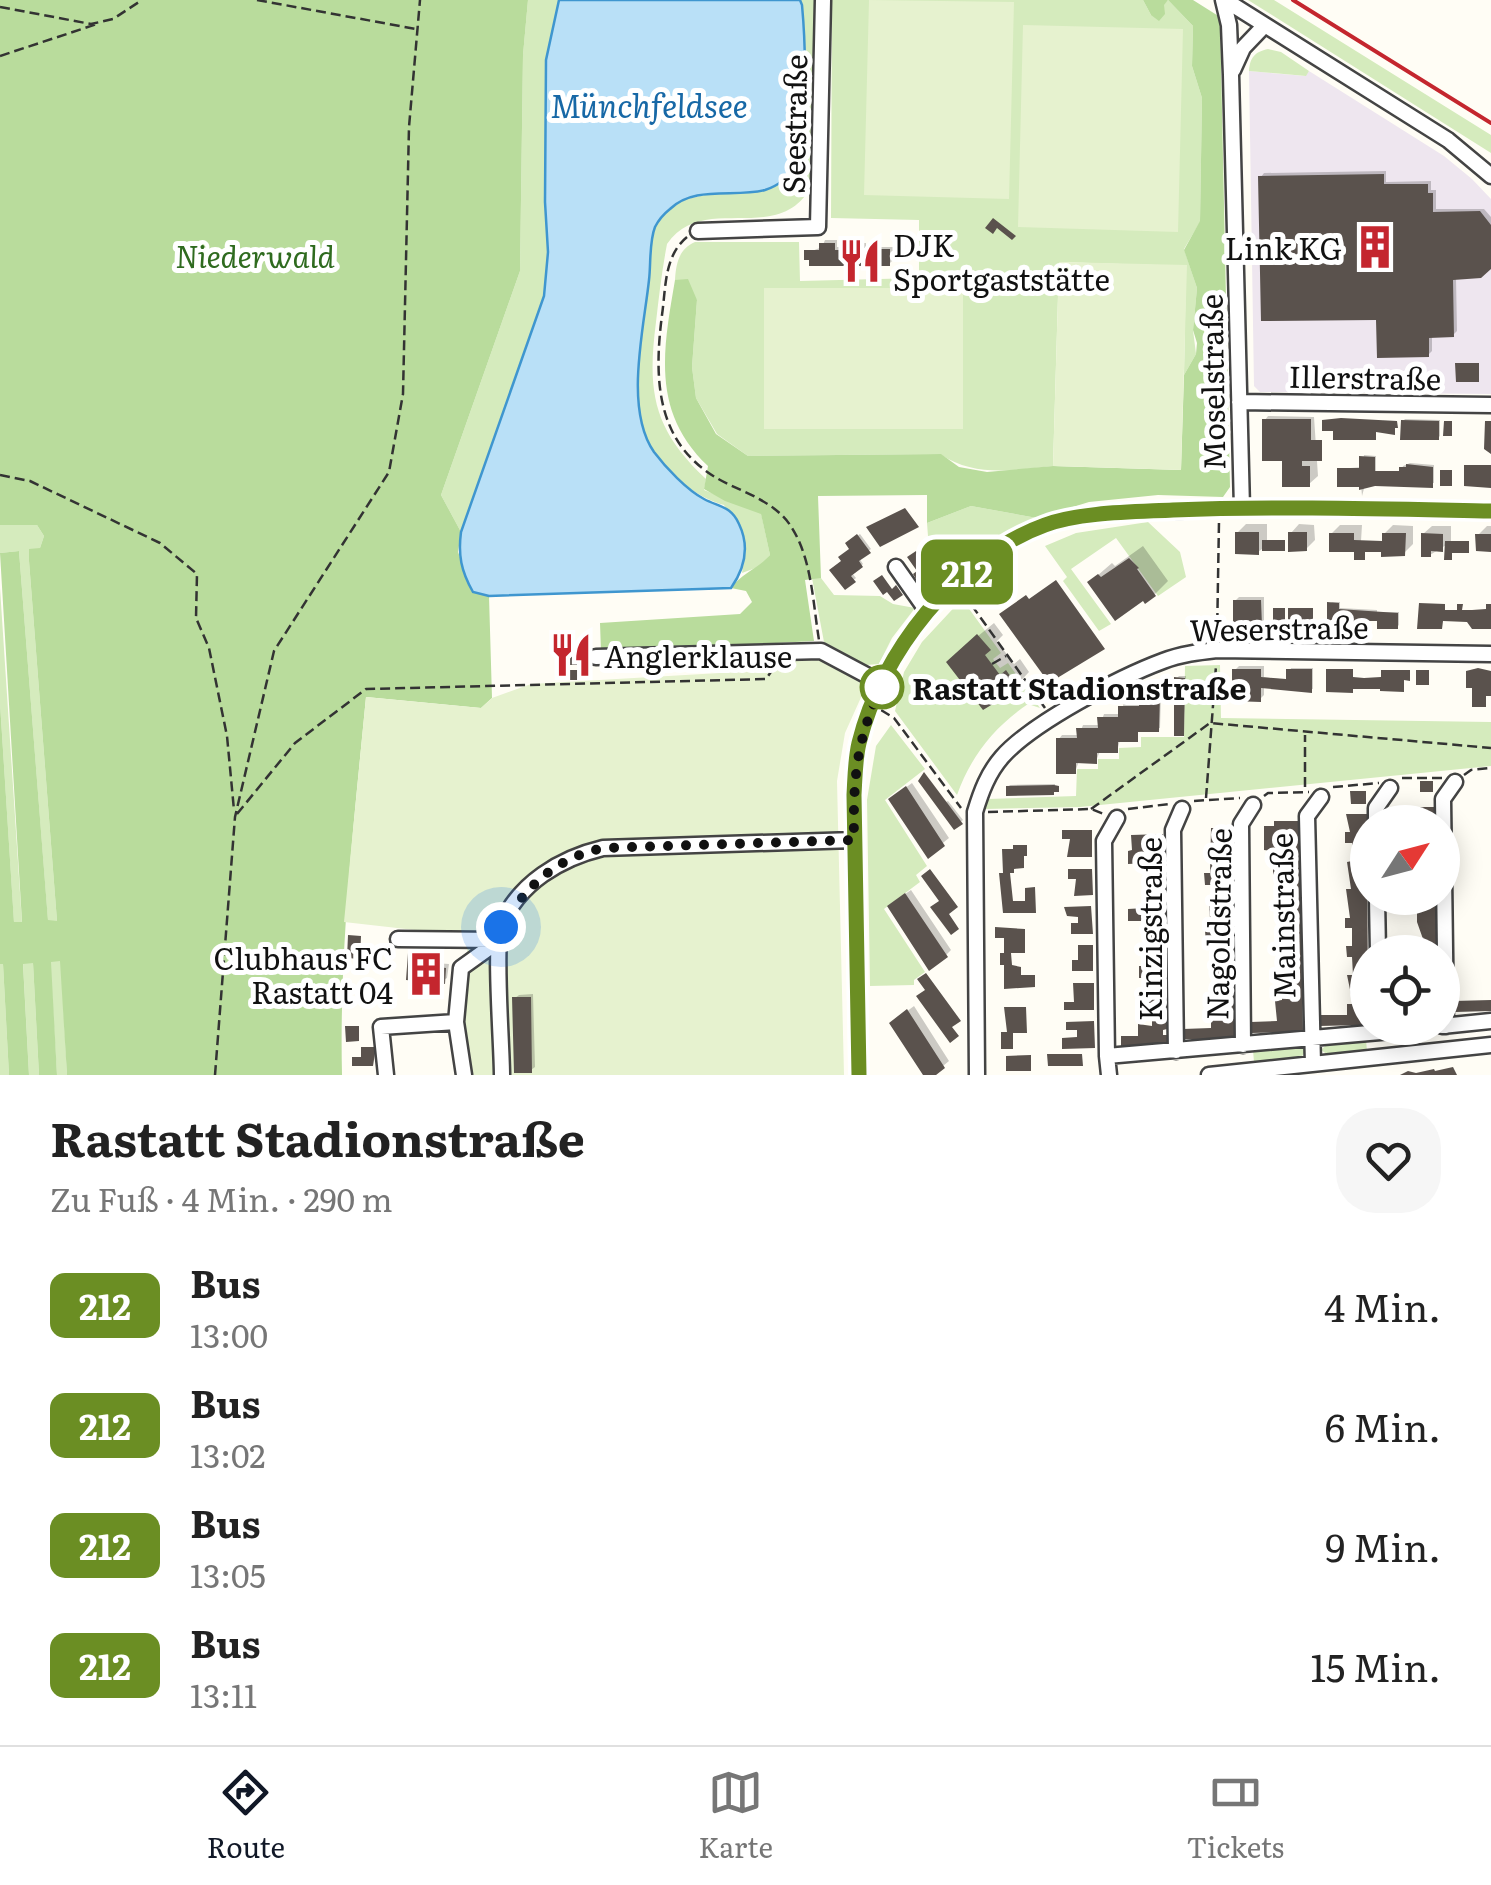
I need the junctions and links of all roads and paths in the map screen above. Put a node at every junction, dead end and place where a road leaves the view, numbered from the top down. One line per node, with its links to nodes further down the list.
1 (142, 0): 7 (path)
2 (257, 0): 9 (path)
3 (420, 0): 9 (path)
4 (824, 0): 13 (street, Seestraße)
5 (1224, 0): 8 (street); 11 (street, Moselstraße)
6 (0, 7): 7 (path)
7 (113, 19): 10 (path)
8 (1265, 26): 11 (street); 12 (street)
9 (416, 29): 47 (path)
10 (0, 56)
11 (1231, 75): 14 (street, Moselstraße)
12 (1491, 176)
13 (698, 231): 24 (path)
14 (1239, 402): 15 (street, Illerstraße); 18 (street, Moselstraße)
15 (1491, 405)
16 (0, 474): 47 (path)
17 (1220, 508): 18 (street); 21 (street); 23 (path)
18 (1242, 508): 19 (street)
19 (1491, 511)
20 (896, 567): 22 (street)
21 (955, 582): 22 (street); 27 (path)
22 (927, 612): 30 (street)
23 (1217, 650): 26 (street, Weserstraße); 32 (street, Weserstraße); 33 (path)
24 (821, 651): 25 (street); 30 (street)
25 (784, 652): 28 (street); 47 (path)
26 (1491, 654)
27 (1007, 655): 29 (path); 32 (path)
28 (596, 657)
29 (992, 664)
30 (883, 684): 31 (street)
31 (873, 706): 46 (path); 49 (street)
32 (1052, 718): 46 (street, Weserstraße)
33 (1210, 723): 34 (path); 41 (path); 45 (path)
34 (1306, 733): 35 (path); 39 (path)
35 (1491, 748)
36 (1491, 768): 37 (path)
37 (1454, 782): 38 (path); 50 (street)
38 (1390, 788): 40 (path); 43 (street)
39 (1305, 790): 40 (path); 42 (path)
40 (1321, 797): 57 (street, Mainstraße)
41 (1206, 799): 42 (path); 44 (path)
42 (1253, 805): 58 (street, Nagoldstraße)
43 (1378, 805)
44 (1182, 809): 48 (path); 60 (street, Kinzigstraße)
45 (1091, 810): 46 (path); 48 (path)
46 (975, 812): 68 (street, Weserstraße)
47 (235, 816): 63 (path)
48 (1117, 818): 61 (street)
49 (854, 840): 52 (street); 67 (street)
50 (1444, 935)
51 (398, 939): 52 (street)
52 (500, 940): 54 (street); 66 (street)
53 (1491, 1021): 55 (street)
54 (456, 1022): 64 (street); 65 (street)
55 (1460, 1024)
56 (1350, 1034): 57 (street)
57 (1311, 1039): 58 (street); 62 (street, Mainstraße)
58 (1243, 1045): 60 (street)
59 (1491, 1045): 62 (street)
60 (1176, 1051): 61 (street)
61 (1107, 1056): 69 (street)
62 (1313, 1064): 70 (street)
63 (215, 1075)
64 (386, 1075)
65 (464, 1075)
66 (502, 1075)
67 (859, 1075)
68 (977, 1075)
69 (1109, 1075)
70 (1208, 1075)

